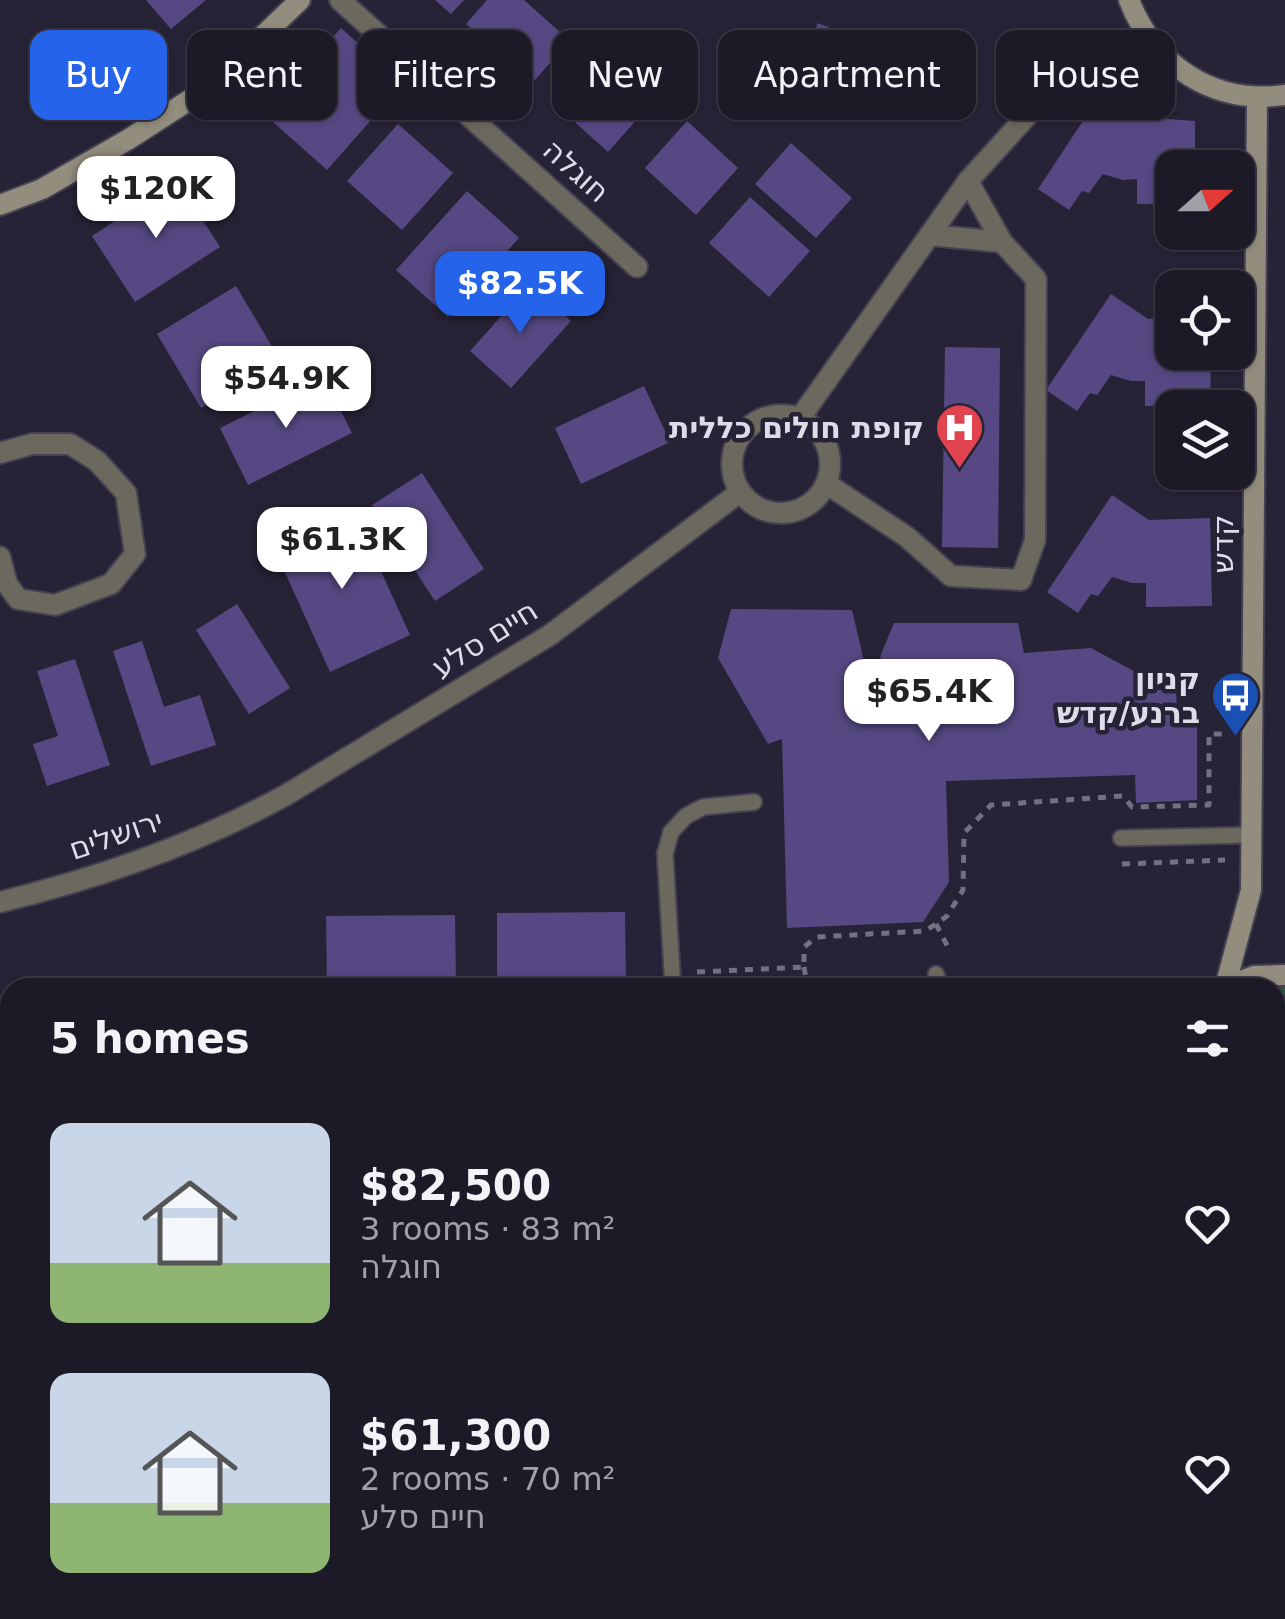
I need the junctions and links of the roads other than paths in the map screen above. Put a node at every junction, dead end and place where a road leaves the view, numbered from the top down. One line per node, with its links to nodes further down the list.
1 (300, 0): 10 (main road)
2 (340, 0): 13 (street, חוגלה)
3 (1128, 0): 4 (main road)
4 (1142, 30)
5 (1175, 68): 7 (main road)
6 (1285, 95): 7 (main road)
7 (1257, 98): 21 (main road, קדש)
8 (1023, 120): 9 (street)
9 (968, 181): 11 (street); 12 (street)
10 (0, 205)
11 (930, 235): 12 (street); 14 (street)
12 (1002, 242): 16 (street)
13 (638, 267)
14 (800, 418): 16 (street); 17 (street)
15 (0, 453): 18 (street)
16 (826, 484): 17 (street)
17 (740, 492): 20 (street, חיים סלע)
18 (0, 557)
19 (754, 802): 25 (lane)
20 (248, 816): 23 (street, ירושלים)
21 (1252, 836): 22 (lane); 26 (main road, קדש)
22 (1121, 838)
23 (0, 902)
24 (1285, 975): 27 (main road)
25 (672, 978)
26 (1227, 978)
27 (1249, 978)

